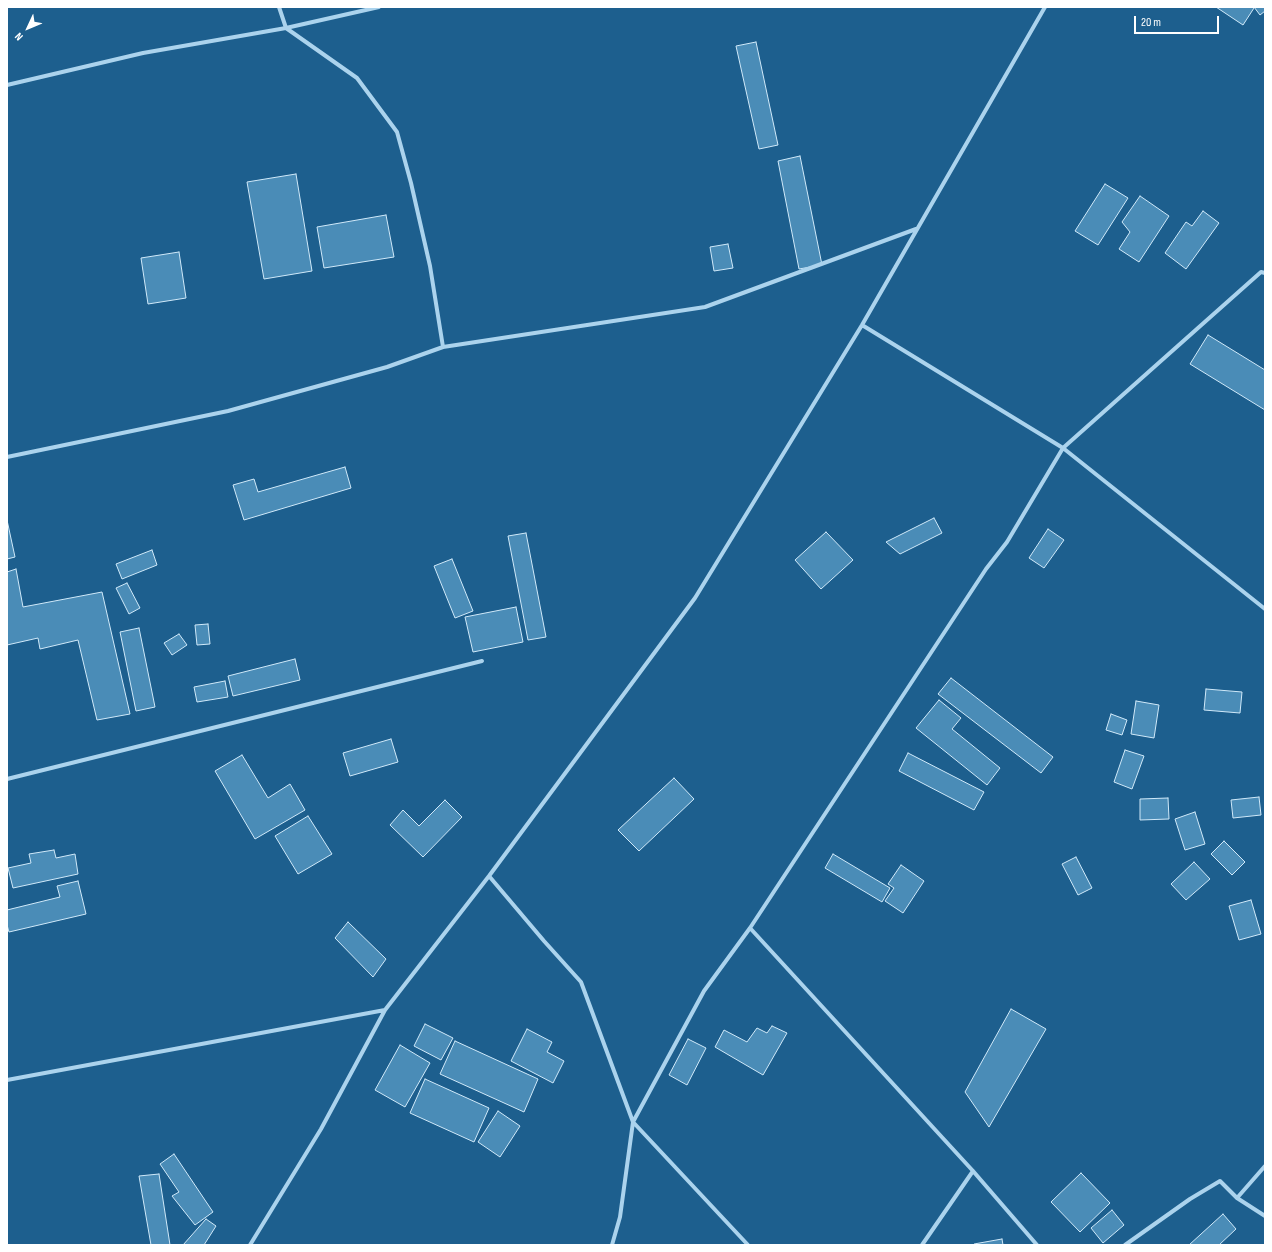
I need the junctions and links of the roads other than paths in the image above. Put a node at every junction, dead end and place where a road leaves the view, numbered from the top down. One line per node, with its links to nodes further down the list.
1 (279, 7): 4 (street)
2 (379, 7): 4 (street)
3 (1044, 7): 6 (street)
4 (286, 28): 5 (street); 9 (street)
5 (7, 85)
6 (916, 229): 8 (street); 9 (street)
7 (1265, 273): 10 (street)
8 (862, 325): 10 (street); 15 (street)
9 (443, 347): 11 (street)
10 (1063, 448): 12 (street); 16 (street)
11 (7, 457)
12 (1265, 609)
13 (482, 661): 14 (street)
14 (7, 779)
15 (489, 876): 17 (street); 19 (street)
16 (750, 928): 19 (street); 21 (street)
17 (385, 1010): 18 (street); 24 (street)
18 (7, 1080)
19 (633, 1122): 25 (street); 26 (street)
20 (1265, 1166): 22 (street)
21 (973, 1171): 27 (street); 28 (street)
22 (1237, 1198): 23 (street); 29 (street)
23 (1265, 1216)
24 (250, 1245)
25 (612, 1245)
26 (748, 1245)
27 (922, 1245)
28 (1037, 1245)
29 (1125, 1245)

